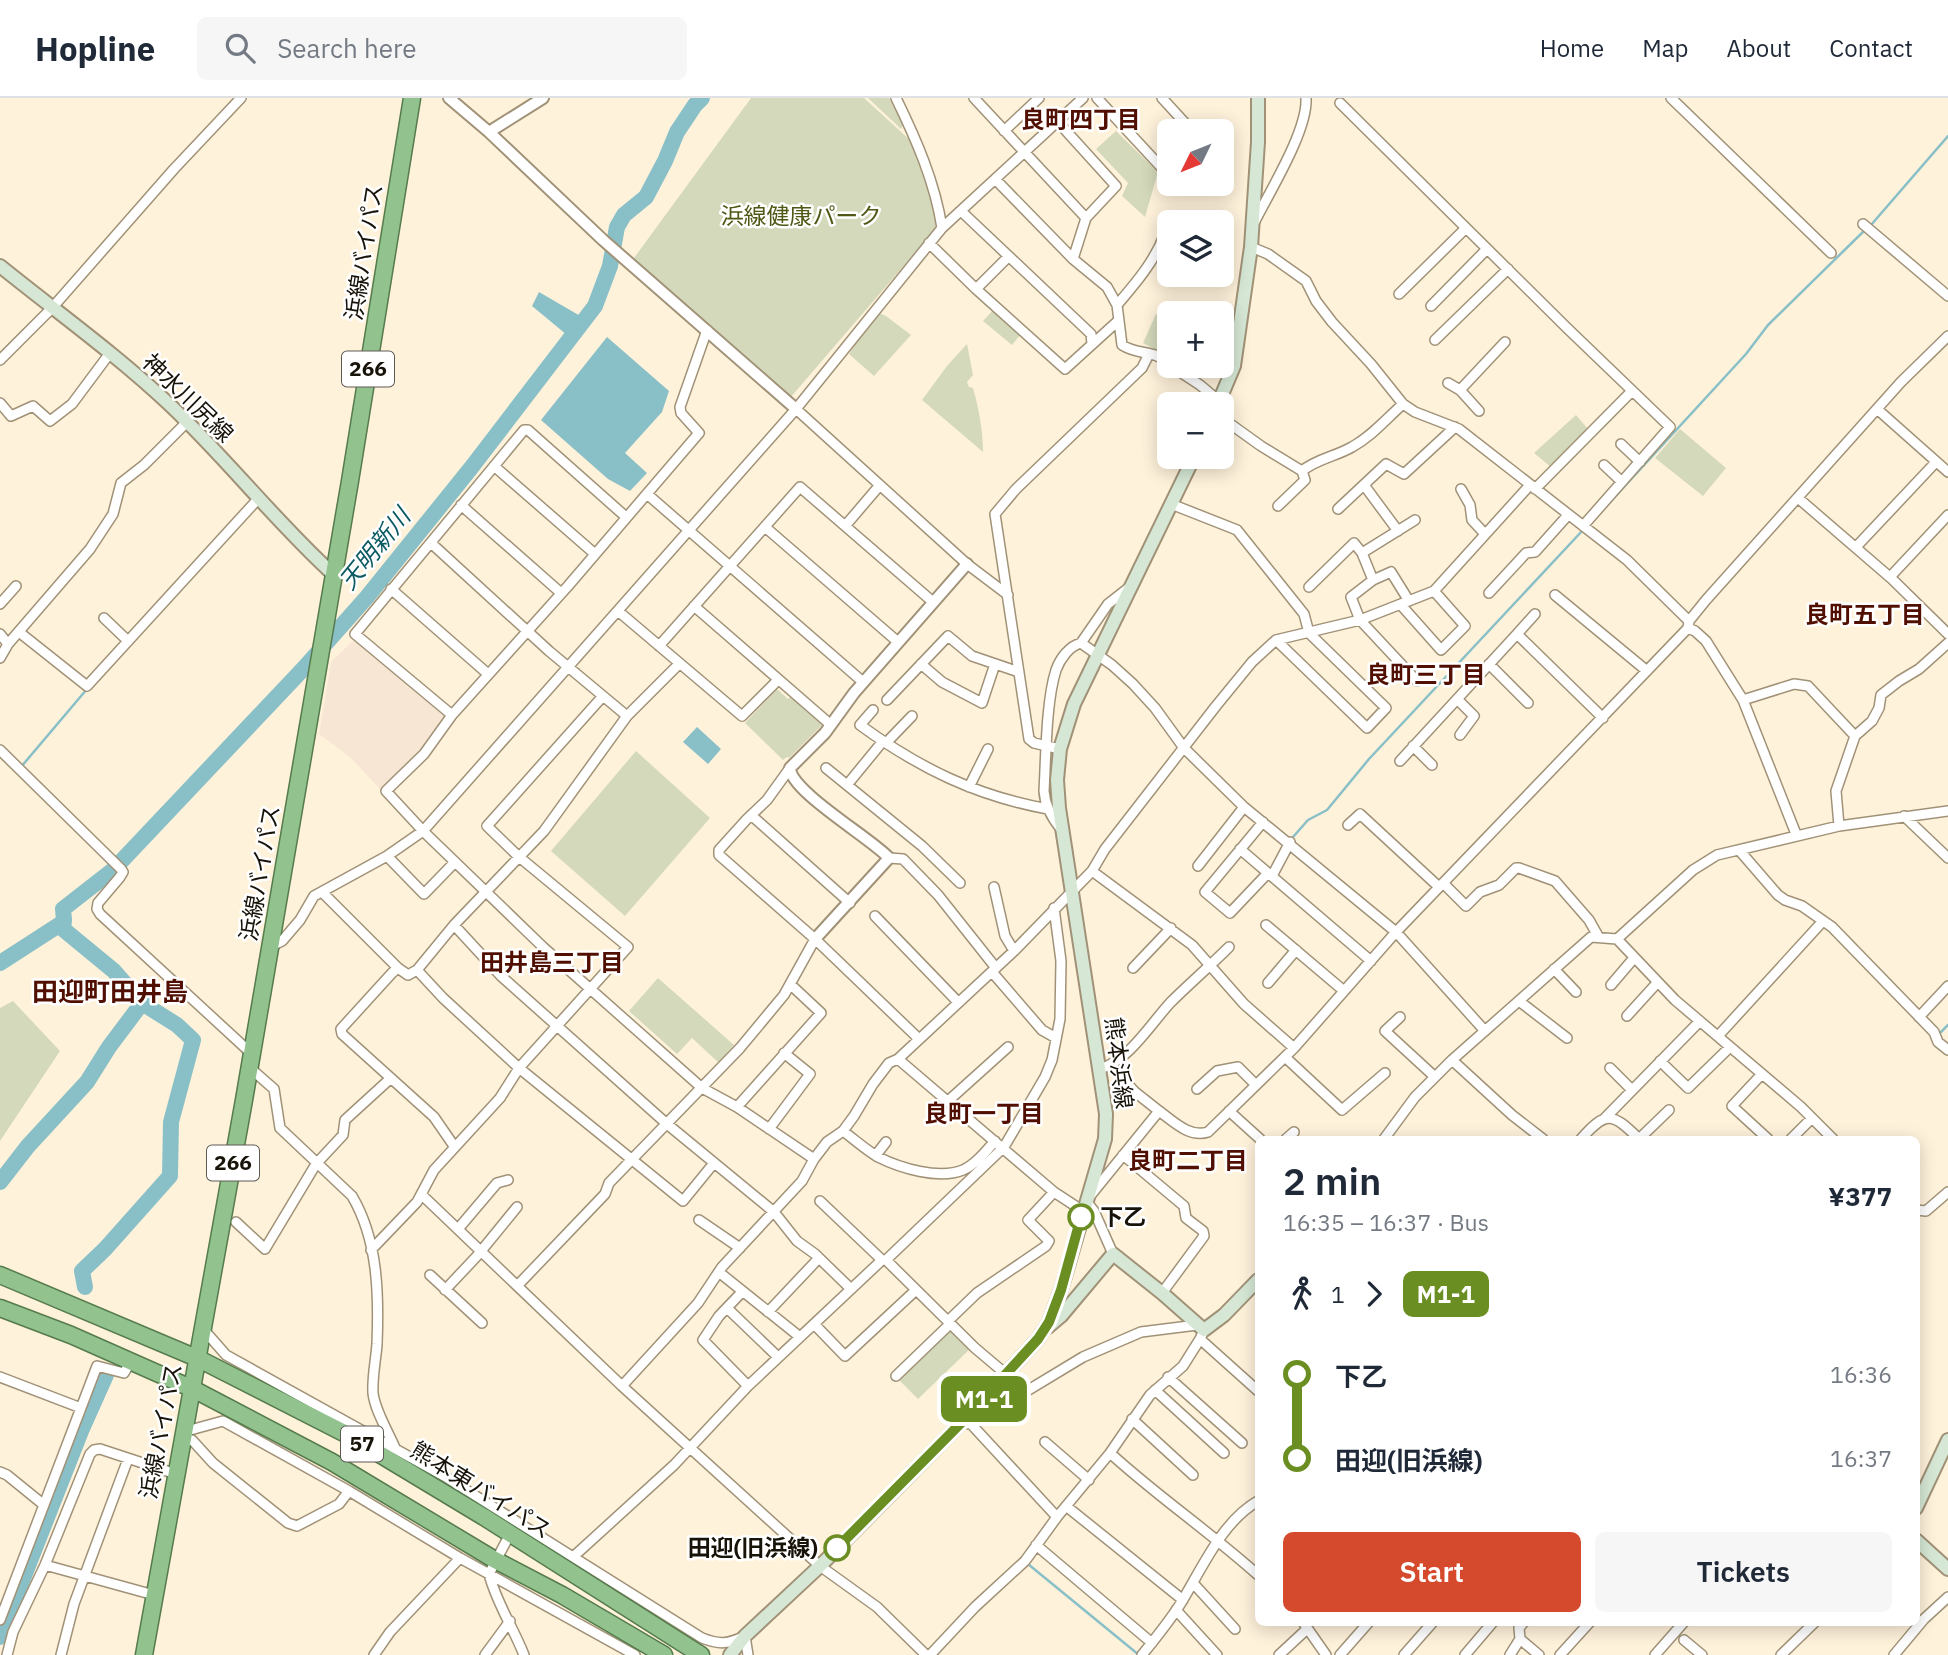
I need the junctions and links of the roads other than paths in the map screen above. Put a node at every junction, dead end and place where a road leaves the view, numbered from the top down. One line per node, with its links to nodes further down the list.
1 (241, 98): 42 (street)
2 (412, 98): 103 (highway, 浜線バイパス / 266)
3 (449, 98): 18 (street)
4 (544, 98): 18 (street)
5 (896, 98): 26 (street)
6 (974, 98): 17 (street)
7 (1038, 98): 17 (street)
8 (1083, 98): 16 (street)
9 (1097, 98): 20 (street)
10 (1162, 98): 15 (street)
11 (1258, 98): 25 (main road)
12 (1306, 98): 25 (street)
13 (1671, 98): 32 (street)
14 (1340, 103): 27 (street)
15 (1181, 119)
16 (1058, 122): 19 (street); 23 (street)
17 (1004, 131): 19 (street)
18 (489, 132): 44 (street)
19 (1024, 152): 21 (street); 23 (street)
20 (1157, 163)
21 (995, 179): 22 (street); 34 (street)
22 (961, 211): 26 (street); 33 (street)
23 (1086, 218): 34 (street)
24 (1863, 224): 39 (street)
25 (1253, 225): 29 (main road)
26 (942, 228): 28 (street)
27 (1466, 228): 31 (street); 38 (street)
28 (929, 243): 37 (street); 61 (street)
29 (1251, 247): 58 (main road); 60 (street)
30 (1157, 248): 40 (street)
31 (1487, 249): 36 (street); 41 (street)
32 (1831, 253)
33 (1008, 257): 37 (street); 46 (street)
34 (1073, 259): 40 (street)
35 (0, 266): 42 (main road, 神水川尻線)
36 (1508, 269): 47 (street); 56 (street)
37 (976, 289): 46 (street)
38 (1399, 294)
39 (1948, 296)
40 (1118, 305): 43 (street)
41 (1431, 306)
42 (52, 307): 49 (main road, 神水川尻線); 52 (street)
43 (1119, 320): 46 (street); 50 (street)
44 (707, 330): 61 (street); 80 (street)
45 (1948, 336): 62 (street)
46 (1091, 339)
47 (1435, 340)
48 (1505, 342): 55 (street)
49 (110, 354): 59 (street); 64 (main road, 神水川尻線)
50 (1149, 354): 51 (street); 113 (street)
51 (1157, 355)
52 (0, 360)
53 (1191, 378): 57 (street)
54 (1448, 383): 55 (street)
55 (1460, 390): 63 (street)
56 (1632, 391): 68 (street); 78 (street)
57 (1208, 392)
58 (1223, 392)
59 (0, 403)
60 (1403, 404): 66 (street); 73 (street)
61 (796, 409): 76 (street); 94 (street)
62 (1877, 409): 69 (street); 81 (street)
63 (1479, 411)
64 (187, 422): 82 (main road, 神水川尻線); 125 (street)
65 (1234, 426): 73 (street)
66 (1455, 427): 77 (street); 78 (street)
67 (1621, 444): 68 (street)
68 (1640, 462): 75 (street)
69 (1936, 462): 74 (street); 98 (street)
70 (1604, 465): 75 (street)
71 (494, 466): 84 (street); 89 (street); 100 (street)
72 (1188, 469): 83 (main road, 熊本浜線)
73 (1302, 471): 85 (street)
74 (1948, 472)
75 (1622, 482): 93 (street)
76 (880, 485): 91 (street); 101 (street)
77 (1364, 485): 86 (street); 95 (street)
78 (1533, 487): 87 (street); 96 (street)
79 (1461, 489): 96 (street)
80 (647, 494): 89 (street); 94 (street)
81 (1798, 498): 98 (street); 123 (street)
82 (258, 499): 103 (main road, 神水川尻線); 131 (street)
83 (1171, 504): 106 (main road, 熊本浜線); 126 (street)
84 (461, 505): 97 (street); 111 (street)
85 (1278, 506)
86 (1338, 509)
87 (1568, 514): 93 (street); 112 (street)
88 (1948, 515): 104 (street)
89 (626, 517): 100 (street)
90 (1415, 520): 95 (street)
91 (845, 526): 92 (street); 115 (street)
92 (765, 527): 102 (street); 132 (street)
93 (1585, 527): 123 (street)
94 (689, 529): 102 (street); 119 (street)
95 (1398, 531): 99 (street)
96 (1485, 534): 110 (street)
97 (430, 543): 109 (street); 124 (street)
98 (1856, 547): 104 (street)
99 (1362, 553): 105 (street); 108 (street)
100 (596, 554): 111 (street)
101 (967, 564): 113 (street); 115 (street)
102 (731, 566): 118 (street); 149 (street)
103 (333, 575): 215 (highway, 浜線バイパス / 266)
104 (1890, 577): 129 (street)
105 (1373, 580): 116 (street); 122 (street)
106 (1132, 585): 133 (street); 137 (main road, 熊本浜線)
107 (16, 586): 117 (street)
108 (1309, 587)
109 (391, 589): 146 (street); 156 (street)
110 (1433, 591): 116 (street); 116 (street)
111 (561, 593): 124 (street)
112 (1489, 593)
113 (1008, 595): 145 (street)
114 (1555, 595): 144 (street)
115 (933, 602): 132 (street)
116 (1405, 603): 122 (street)
117 (0, 604)
118 (694, 606): 136 (street); 147 (street)
119 (618, 611): 136 (street); 143 (street)
120 (1535, 614): 128 (street)
121 (104, 618): 131 (street)
122 (1360, 620): 126 (street); 148 (street)
123 (1688, 625): 144 (street); 153 (street)
124 (528, 630): 143 (street); 146 (street)
125 (19, 632): 131 (street); 135 (street)
126 (1309, 633): 130 (street); 130 (street)
127 (0, 634): 135 (street)
128 (1517, 634): 142 (street); 159 (street)
129 (1948, 634)
130 (1276, 640): 166 (street)
131 (128, 641)
132 (898, 642): 149 (street)
133 (1081, 643): 137 (street); 164 (street)
134 (1948, 643): 162 (street)
135 (8, 645): 138 (street)
136 (659, 646): 139 (street)
137 (1099, 654): 166 (street); 169 (main road, 熊本浜線)
138 (0, 658)
139 (679, 664): 147 (street); 157 (street)
140 (921, 664): 141 (street); 141 (street); 152 (street)
141 (995, 664): 145 (street)
142 (1489, 664): 151 (street); 154 (street)
143 (568, 666): 150 (street); 185 (street)
144 (1647, 671): 159 (street)
145 (1019, 672): 164 (street)
146 (488, 674): 156 (street)
147 (778, 680): 160 (street)
148 (1417, 681)
149 (863, 682): 160 (street)
150 (603, 696): 157 (street); 191 (street)
151 (1457, 699): 161 (street); 165 (street)
152 (887, 700)
153 (1743, 700): 162 (street); 186 (street)
154 (1528, 703)
155 (873, 710): 163 (street)
156 (452, 715): 185 (street)
157 (627, 716): 191 (street)
158 (912, 716): 163 (street)
159 (1604, 718): 199 (street)
160 (831, 725): 172 (street)
161 (1460, 735)
162 (1856, 736): 183 (street)
163 (884, 742): 174 (street); 175 (street)
164 (1047, 746): 169 (street); 177 (street)
165 (1413, 746): 170 (street); 171 (street)
166 (1184, 748): 176 (street); 196 (street)
167 (988, 749): 175 (street)
168 (0, 750): 256 (street)
169 (1060, 750): 184 (main road, 熊本浜線)
170 (1400, 761)
171 (1432, 765)
172 (790, 768): 179 (street); 192 (street)
173 (826, 768): 174 (street)
174 (846, 785): 198 (street)
175 (969, 787): 177 (street)
176 (1244, 807): 181 (street); 195 (street)
177 (1048, 809): 184 (street)
178 (1948, 811): 180 (street)
179 (751, 815): 204 (street); 213 (street)
180 (1904, 816): 183 (street); 193 (street)
181 (1263, 822): 187 (street); 188 (street)
182 (1348, 825): 199 (street)
183 (1839, 826): 186 (street)
184 (1063, 830): 201 (main road, 熊本浜線)
185 (424, 831): 190 (street); 194 (street)
186 (1796, 834): 189 (street)
187 (1290, 842): 197 (street); 211 (street)
188 (1240, 849): 197 (street); 197 (street)
189 (1739, 850): 207 (street); 214 (street)
190 (387, 856): 194 (street); 203 (street)
191 (518, 856): 202 (street); 232 (street)
192 (889, 858): 204 (street); 226 (street)
193 (1948, 858)
194 (455, 862): 202 (street)
195 (1198, 866)
196 (1092, 871): 201 (street); 210 (street)
197 (1270, 874): 220 (street)
198 (960, 883)
199 (1441, 885): 211 (street); 212 (street)
200 (993, 887): 218 (street)
201 (1073, 889): 205 (street); 258 (main road, 熊本浜線)
202 (486, 892): 208 (street); 232 (street)
203 (323, 893): 215 (street); 222 (street)
204 (850, 903): 213 (street)
205 (1054, 908): 218 (street); 245 (street)
206 (875, 916): 236 (street)
207 (1823, 921): 239 (street); 243 (street)
208 (454, 925): 225 (street); 241 (street)
209 (1266, 925): 217 (street)
210 (1171, 928): 221 (street); 223 (street)
211 (1396, 932): 220 (street); 242 (street)
212 (1598, 936): 214 (street); 224 (street)
213 (815, 939): 228 (street); 244 (street)
214 (1617, 939): 219 (street)
215 (270, 947): 256 (highway, 浜線バイパス / 266)
216 (1229, 947): 221 (street)
217 (1296, 950): 229 (street); 233 (street)
218 (1014, 951): 226 (street)
219 (1634, 958): 227 (street); 230 (street)
220 (1371, 961): 233 (street)
221 (1211, 965): 249 (street); 258 (street)
222 (398, 968): 225 (street); 263 (street)
223 (1133, 968)
224 (1555, 969): 234 (street); 235 (street)
225 (417, 970): 257 (street)
226 (994, 970): 236 (street); 245 (street)
227 (1657, 983): 237 (street); 240 (street)
228 (790, 984): 251 (street); 265 (street)
229 (1268, 984)
230 (1611, 985)
231 (1948, 986): 239 (street)
232 (591, 989): 241 (street); 265 (street)
233 (1344, 991): 249 (street)
234 (1576, 992)
235 (1519, 1000): 242 (street); 246 (street)
236 (958, 1002): 244 (street)
237 (1627, 1016)
238 (1400, 1017): 262 (street)
239 (1919, 1017): 250 (street)
240 (1700, 1021): 243 (street); 255 (street)
241 (558, 1027): 257 (street); 275 (street)
242 (1485, 1031): 254 (street)
243 (1717, 1036): 248 (street)
244 (918, 1038): 253 (street)
245 (1056, 1038): 292 (street)
246 (1567, 1038)
247 (1008, 1047): 268 (street)
248 (1730, 1047): 255 (street); 261 (street)
249 (1294, 1048): 252 (street)
250 (1948, 1050)
251 (784, 1053): 269 (street); 276 (street)
252 (1285, 1057): 260 (street); 264 (street)
253 (898, 1059): 268 (street); 277 (street)
254 (1452, 1060): 262 (street); 282 (street)
255 (1660, 1060): 267 (street)
256 (250, 1061): 298 (street); 333 (highway, 浜線バイパス / 266)
257 (519, 1068): 291 (street); 296 (street)
258 (1106, 1068): 271 (street); 304 (main road, 熊本浜線)
259 (1610, 1068): 267 (street)
260 (1385, 1073)
261 (1761, 1075): 274 (street); 286 (street)
262 (1435, 1077): 281 (street)
263 (391, 1078): 291 (street); 298 (street)
264 (1256, 1085): 266 (street); 272 (street)
265 (702, 1088): 269 (street); 275 (street)
266 (1197, 1090)
267 (1632, 1090): 273 (street)
268 (948, 1101): 289 (street)
269 (737, 1107): 276 (street)
270 (1669, 1110): 285 (street)
271 (1159, 1111): 272 (street); 294 (street)
272 (1229, 1111): 279 (street)
273 (1605, 1118): 283 (street); 284 (street)
274 (1811, 1119): 287 (street); 288 (street)
275 (667, 1124): 296 (street); 297 (street)
276 (769, 1129): 295 (street)
277 (843, 1131): 293 (street); 295 (street)
278 (1294, 1132): 280 (street)
279 (1257, 1136)
280 (1289, 1136)
281 (1386, 1136)
282 (1539, 1136)
283 (1584, 1136)
284 (1635, 1136)
285 (1642, 1136)
286 (1765, 1136)
287 (1794, 1136)
288 (1830, 1136)
289 (995, 1141): 292 (street); 293 (street)
290 (886, 1142): 293 (street)
291 (454, 1146): 302 (street)
292 (1003, 1147): 300 (street); 316 (street)
293 (876, 1155)
294 (1123, 1156): 304 (street); 326 (street)
295 (814, 1159): 307 (street)
296 (631, 1161): 297 (street); 321 (street)
297 (714, 1163): 307 (street)
298 (316, 1164): 309 (street); 312 (street)
299 (508, 1180): 310 (street)
300 (1054, 1192): 304 (street); 330 (street)
301 (1948, 1192): 306 (street)
302 (422, 1195): 310 (street); 312 (street)
303 (820, 1201): 316 (street)
304 (1084, 1206): 314 (street); 335 (main road, 熊本浜線)
305 (517, 1207): 313 (street)
306 (1920, 1210)
307 (774, 1212): 311 (street); 315 (street)
308 (699, 1220): 311 (street)
309 (236, 1222)
310 (458, 1229): 313 (street)
311 (740, 1248): 317 (street)
312 (371, 1250): 357 (street)
313 (481, 1251): 321 (street); 323 (street)
314 (1113, 1254): 326 (main road); 335 (main road)
315 (819, 1258): 322 (street); 329 (street)
316 (884, 1260): 322 (street); 324 (street)
317 (720, 1273): 325 (street); 344 (street)
318 (0, 1275): 338 (highway, 熊本東バイパス / 57)
319 (430, 1275): 323 (street)
320 (1255, 1283): 334 (main road)
321 (518, 1285): 344 (street)
322 (851, 1289): 332 (street)
323 (445, 1290): 331 (street)
324 (916, 1290): 330 (street); 332 (street)
325 (742, 1292): 328 (street); 329 (street)
326 (1162, 1293): 334 (main road)
327 (0, 1308): 339 (highway, 57)
328 (727, 1308): 337 (street); 345 (street)
329 (768, 1312): 336 (street)
330 (949, 1322): 340 (street); 341 (street)
331 (482, 1323)
332 (814, 1324): 336 (street)
333 (204, 1330): 338 (highway, 浜線バイパス / 266); 357 (street)
334 (1200, 1331): 343 (street); 346 (street); 351 (street)
335 (1043, 1332): 340 (main road, 熊本浜線)
336 (800, 1337): 337 (street)
337 (778, 1357): 345 (street)
338 (199, 1359): 347 (highway, 浜線バイパス / 266); 371 (highway, 熊本東バイパス / 57)
339 (131, 1361): 347 (highway, 57); 349 (street)
340 (1007, 1375): 351 (main road, 熊本浜線)
341 (896, 1376)
342 (0, 1377): 349 (street)
343 (1168, 1377): 348 (street); 355 (street)
344 (622, 1386): 356 (street)
345 (748, 1386): 356 (street)
346 (1255, 1388)
347 (193, 1389): 352 (highway, 浜線バイパス / 266); 379 (highway, 57)
348 (1155, 1390): 350 (street); 358 (street)
349 (81, 1408): 368 (street)
350 (1132, 1419): 359 (street); 363 (street)
351 (966, 1424): 370 (street); 378 (main road, 熊本浜線)
352 (183, 1434): 362 (highway, 浜線バイパス / 266); 365 (street); 365 (street)
353 (1948, 1440): 366 (main road)
354 (1045, 1442): 364 (street)
355 (1241, 1443)
356 (691, 1447): 375 (street); 378 (street)
357 (395, 1448): 371 (street)
358 (1224, 1452)
359 (1110, 1453): 364 (street); 372 (street)
360 (128, 1459): 362 (street); 377 (street); 382 (street)
361 (0, 1472): 368 (street)
362 (176, 1474): 384 (highway, 浜線バイパス / 266)
363 (1193, 1475)
364 (1088, 1480): 369 (street)
365 (349, 1491): 376 (street)
366 (1920, 1500)
367 (1255, 1503): 372 (street)
368 (44, 1505): 388 (street)
369 (1066, 1506): 370 (street); 386 (street)
370 (1057, 1517): 374 (street)
371 (514, 1528): 375 (street); 379 (street); 414 (highway, 熊本東バイパス / 57)
372 (1219, 1540): 381 (street); 383 (street)
373 (1920, 1544): 380 (main road)
374 (1036, 1545): 405 (street); 417 (street)
375 (573, 1557): 402 (street)
376 (460, 1559): 379 (street); 409 (street)
377 (45, 1564): 382 (street); 406 (street)
378 (820, 1566): 402 (main road, 熊本浜線); 417 (street)
379 (492, 1567): 389 (street); 412 (street); 413 (highway, 57)
380 (1948, 1569)
381 (1255, 1571)
382 (84, 1576): 384 (street); 407 (street)
383 (1193, 1583): 386 (street); 401 (street)
384 (154, 1595): 408 (highway, 浜線バイパス / 266)
385 (1948, 1597): 390 (street)
386 (1183, 1600): 387 (street)
387 (1176, 1610): 405 (street); 419 (street)
388 (0, 1620)
389 (510, 1621): 410 (street); 411 (street)
390 (1920, 1624)
391 (1304, 1626): 420 (street)
392 (1306, 1626): 421 (street)
393 (1365, 1626): 422 (street)
394 (1429, 1626): 423 (street)
395 (1490, 1626): 424 (street)
396 (1519, 1626): 403 (street)
397 (1586, 1626): 427 (street)
398 (1680, 1626): 428 (street)
399 (1811, 1626): 430 (street)
400 (1918, 1626): 431 (street)
401 (1235, 1629)
402 (745, 1636): 415 (main road, 熊本浜線); 416 (street)
403 (1520, 1639): 425 (street); 426 (street)
404 (1684, 1640): 429 (street)
405 (1152, 1643): 418 (street)
406 (7, 1655)
407 (61, 1655)
408 (144, 1655)
409 (374, 1655)
410 (485, 1655)
411 (524, 1655)
412 (635, 1655)
413 (664, 1655)
414 (701, 1655)
415 (730, 1655)
416 (748, 1655)
417 (928, 1655)
418 (1143, 1655)
419 (1217, 1655)
420 (1279, 1655)
421 (1326, 1655)
422 (1339, 1655)
423 (1404, 1655)
424 (1465, 1655)
425 (1510, 1655)
426 (1539, 1655)
427 (1560, 1655)
428 (1655, 1655)
429 (1702, 1655)
430 (1781, 1655)
431 (1894, 1655)

